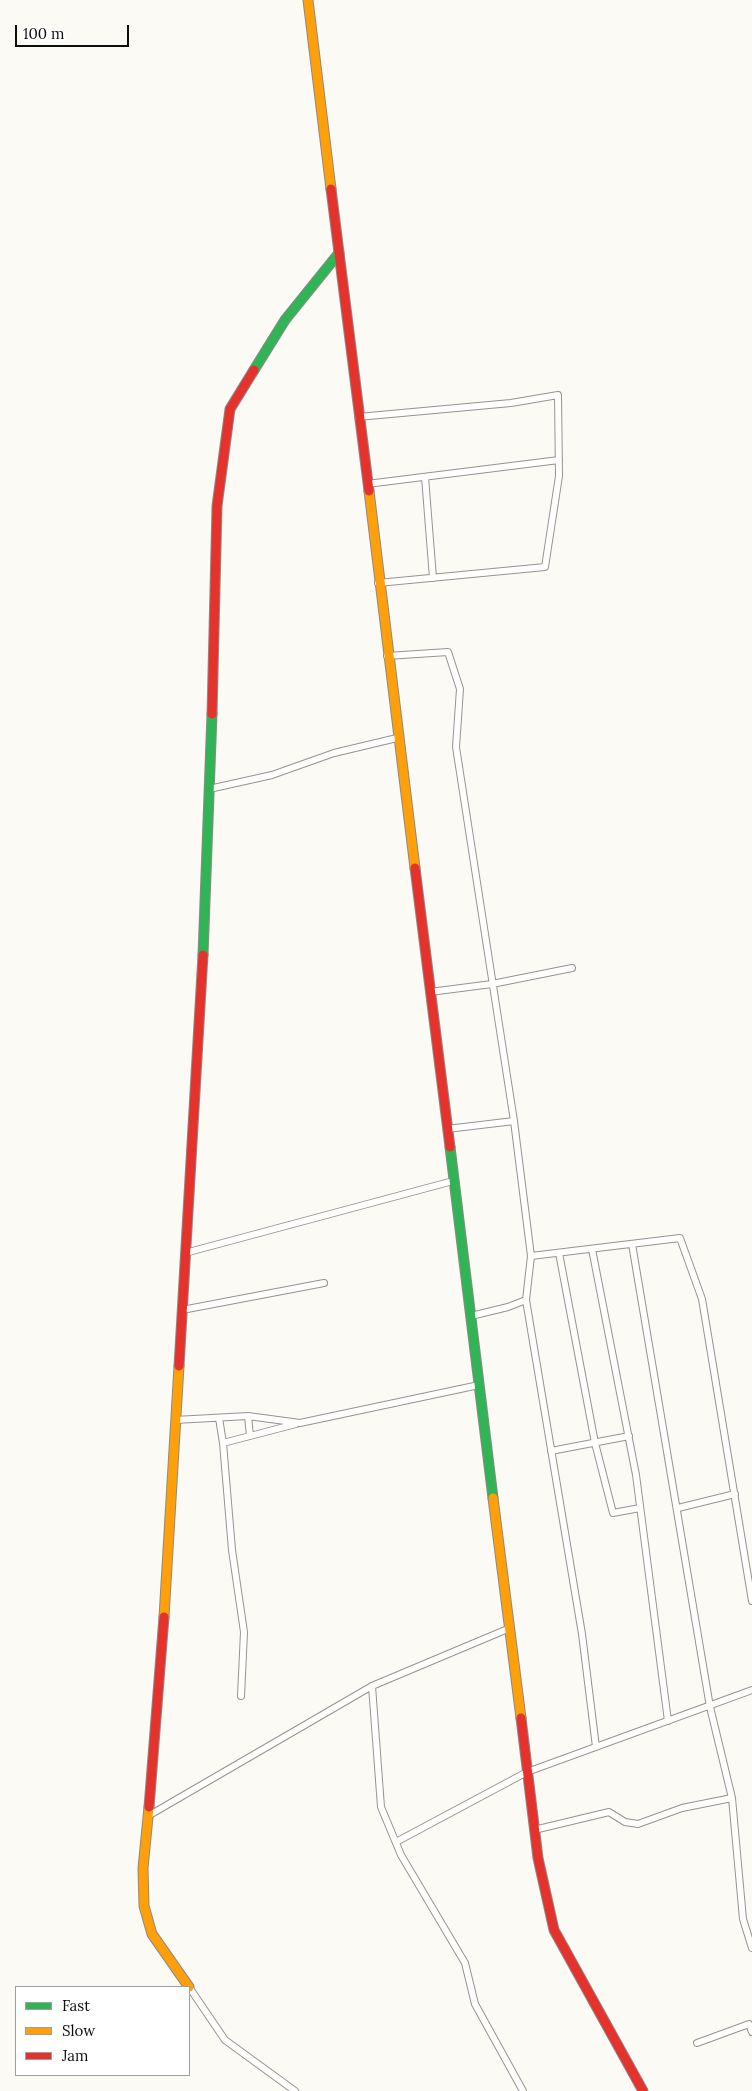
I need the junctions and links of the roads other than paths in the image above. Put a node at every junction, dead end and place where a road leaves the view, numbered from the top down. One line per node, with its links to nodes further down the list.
1 (308, 0): 2 (main road)
2 (339, 253): 3 (main road); 11 (main road)
3 (358, 417): 4 (street); 6 (main road)
4 (559, 460): 5 (street); 7 (street)
5 (425, 477): 6 (street); 7 (street)
6 (367, 484): 8 (main road)
7 (433, 578): 8 (street)
8 (378, 583): 9 (main road)
9 (387, 656): 10 (main road); 13 (street)
10 (398, 738): 11 (street); 14 (main road)
11 (209, 789): 20 (main road)
12 (572, 968): 13 (street)
13 (492, 984): 14 (street); 15 (street)
14 (430, 992): 16 (main road)
15 (514, 1121): 16 (street); 22 (street)
16 (447, 1129): 17 (main road)
17 (453, 1181): 20 (street); 26 (main road)
18 (632, 1244): 19 (street); 37 (street); 39 (street)
19 (592, 1249): 21 (street); 33 (street)
20 (185, 1253): 25 (main road)
21 (559, 1253): 22 (street); 35 (street)
22 (531, 1256): 24 (street)
23 (324, 1283): 25 (street)
24 (526, 1300): 26 (street); 36 (street)
25 (182, 1310): 30 (main road)
26 (471, 1316): 27 (main road)
27 (479, 1385): 31 (street); 41 (main road)
28 (248, 1416): 29 (street); 31 (street); 32 (street)
29 (219, 1418): 30 (street); 34 (street)
30 (175, 1420): 50 (main road)
31 (300, 1423): 32 (street)
32 (250, 1436): 34 (street)
33 (628, 1436): 35 (street); 38 (street)
34 (223, 1443): 44 (street)
35 (596, 1443): 36 (street); 38 (street)
36 (551, 1450): 47 (street)
37 (735, 1494): 39 (street); 40 (street)
38 (640, 1508): 46 (street)
39 (678, 1508): 45 (street)
40 (752, 1601)
41 (510, 1628): 42 (street); 48 (main road)
42 (372, 1686): 50 (street); 52 (street)
43 (752, 1690): 45 (street)
44 (241, 1696)
45 (710, 1707): 46 (street); 49 (street)
46 (668, 1721): 47 (street)
47 (596, 1747): 48 (street)
48 (527, 1772): 51 (main road); 52 (street)
49 (732, 1798): 51 (street); 53 (street)
50 (148, 1816): 54 (main road)
51 (534, 1830): 60 (main road)
52 (396, 1842): 59 (street)
53 (752, 1948)
54 (188, 1986)
55 (190, 1988): 58 (street)
56 (752, 2032): 57 (street)
57 (697, 2043)
58 (295, 2091)
59 (523, 2091)
60 (643, 2091)

